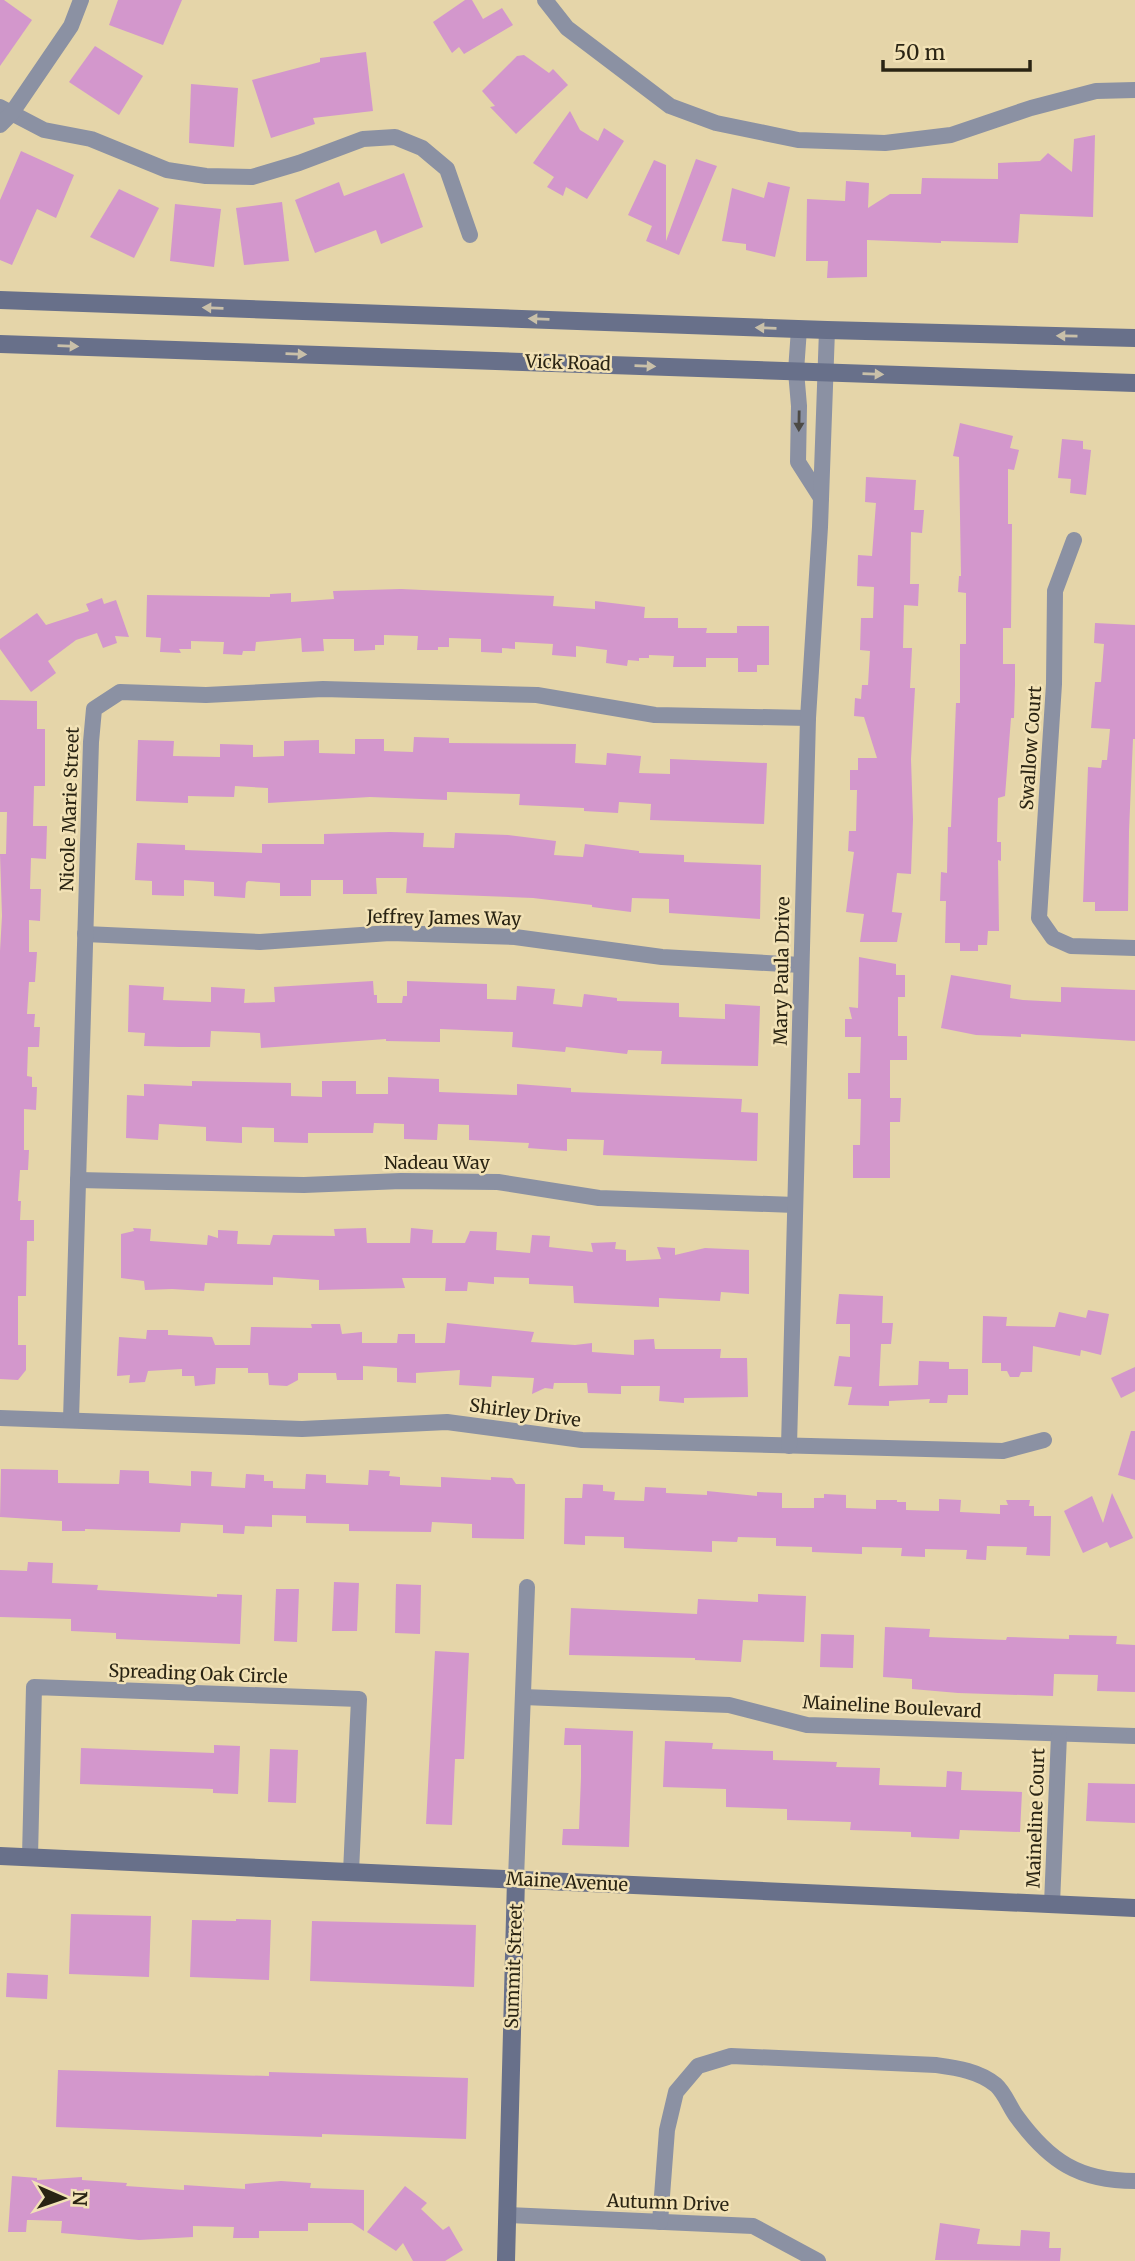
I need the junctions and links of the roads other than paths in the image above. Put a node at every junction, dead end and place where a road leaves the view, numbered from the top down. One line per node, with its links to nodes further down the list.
1 (82, 0): 4 (street)
2 (545, 0): 3 (street)
3 (1135, 90)
4 (4, 115): 5 (street)
5 (470, 235)
6 (0, 300): 7 (street, one-way to 6)
7 (799, 329): 8 (street); 11 (street)
8 (827, 330): 9 (street, one-way to 8); 12 (street, Mary Paula Drive)
9 (1135, 338)
10 (0, 344): 11 (street, Vick Road, one-way to 11)
11 (796, 371): 12 (street, Vick Road); 14 (street, one-way to 14)
12 (824, 372): 13 (street, Vick Road, one-way to 13); 14 (street, Mary Paula Drive)
13 (1135, 383)
14 (821, 498): 16 (street, Mary Paula Drive)
15 (1074, 540): 18 (street, Swallow Court)
16 (808, 718): 17 (street, Nicole Marie Street); 19 (street, Mary Paula Drive)
17 (85, 934): 19 (street, Jeffrey James Way); 20 (street, Nicole Marie Street)
18 (1135, 948)
19 (801, 965): 21 (street, Mary Paula Drive)
20 (78, 1180): 21 (street, Nadeau Way); 23 (street, Nicole Marie Street)
21 (795, 1205): 25 (street, Mary Paula Drive)
22 (0, 1418): 23 (street, Shirley Drive)
23 (71, 1420): 25 (street, Shirley Drive)
24 (1044, 1440): 25 (street, Shirley Drive)
25 (789, 1446)
26 (527, 1587): 27 (street, Summit Street)
27 (523, 1698): 28 (street, Maineline Boulevard); 33 (street, Summit Street)
28 (1059, 1735): 29 (street, Maineline Boulevard); 34 (street, Maineline Court)
29 (1135, 1736)
30 (0, 1856): 31 (street, Maine Avenue)
31 (30, 1857): 32 (street, Maine Avenue); 32 (street, Spreading Oak Circle)
32 (351, 1872): 33 (street, Maine Avenue)
33 (516, 1880): 34 (street, Maine Avenue); 37 (street, Summit Street)
34 (1052, 1904): 35 (street, Maine Avenue)
35 (1135, 1908)
36 (1135, 2181): 38 (street)
37 (508, 2215): 38 (street, Autumn Drive); 39 (street, Summit Street)
38 (660, 2222): 40 (street, Autumn Drive)
39 (506, 2261)
40 (818, 2261)

